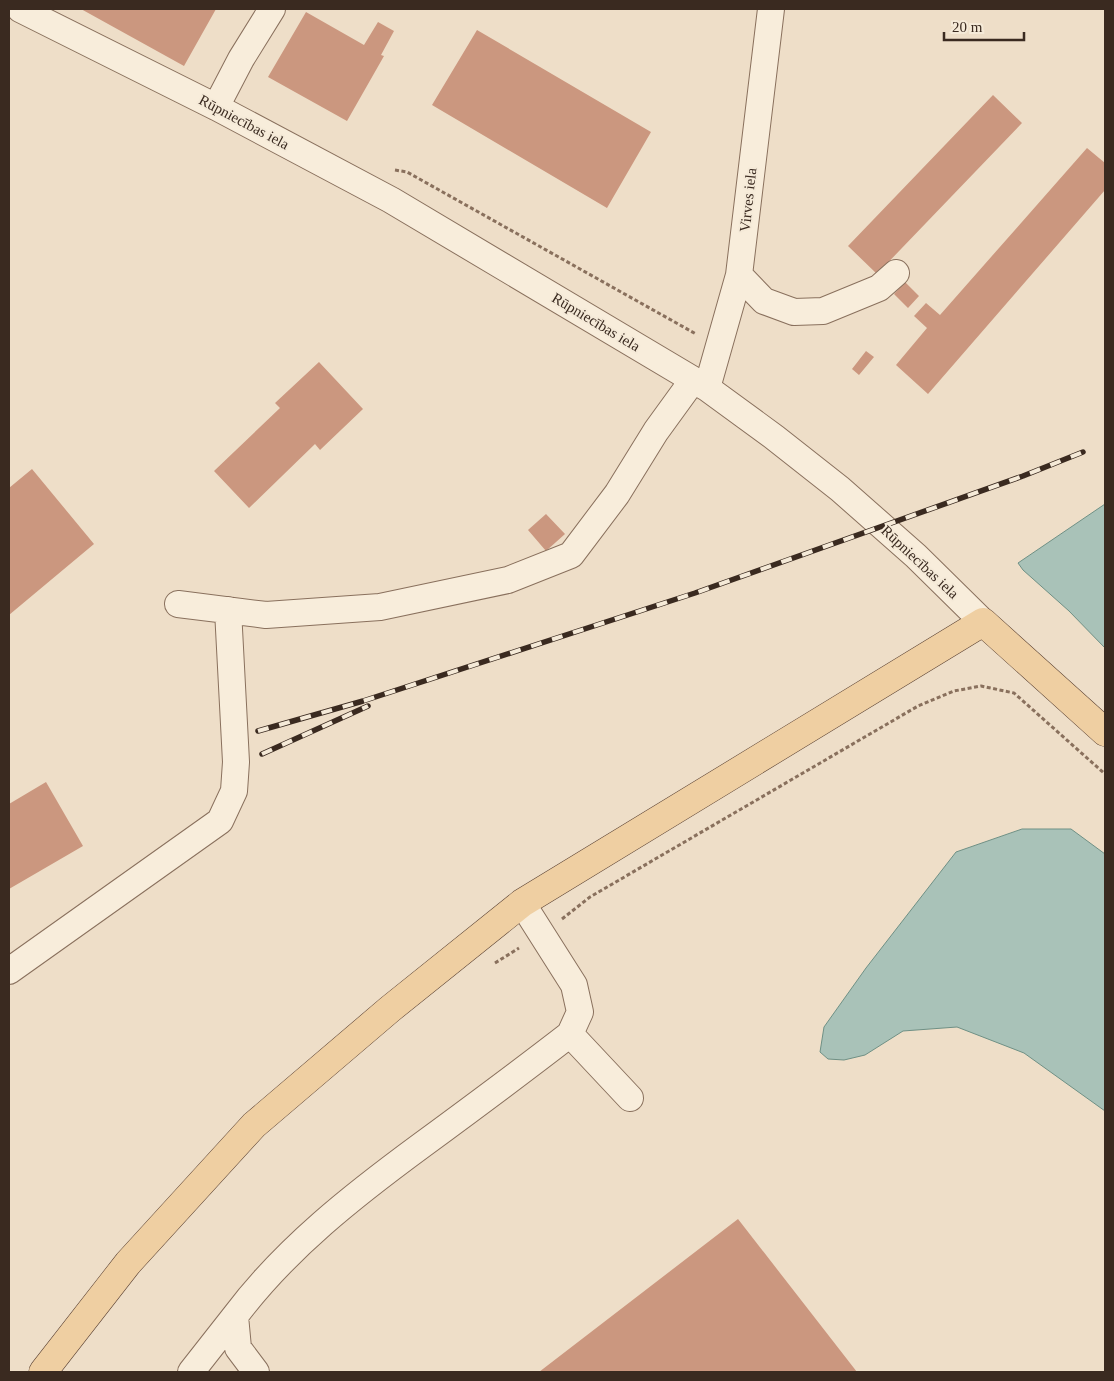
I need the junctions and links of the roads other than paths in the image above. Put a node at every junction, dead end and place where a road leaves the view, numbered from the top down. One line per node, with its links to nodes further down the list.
1 (20, 9): 4 (street, Rūpniecības iela)
2 (272, 9): 4 (street)
3 (771, 9): 6 (street, Virves iela)
4 (216, 107): 7 (street, Rūpniecības iela)
5 (896, 273): 6 (street)
6 (740, 275): 7 (street, Virves iela)
7 (700, 384): 9 (street, Virves iela); 10 (street, Rūpniecības iela)
8 (178, 604): 9 (street, Virves iela)
9 (228, 610): 13 (street)
10 (983, 622): 11 (main road, Rūpniecības iela); 12 (main road)
11 (1105, 732)
12 (522, 903): 14 (street); 17 (main road)
13 (9, 970)
14 (570, 1034): 15 (street); 16 (street)
15 (630, 1098)
16 (236, 1316): 18 (street); 19 (street)
17 (43, 1372)
18 (191, 1372)
19 (256, 1372)

